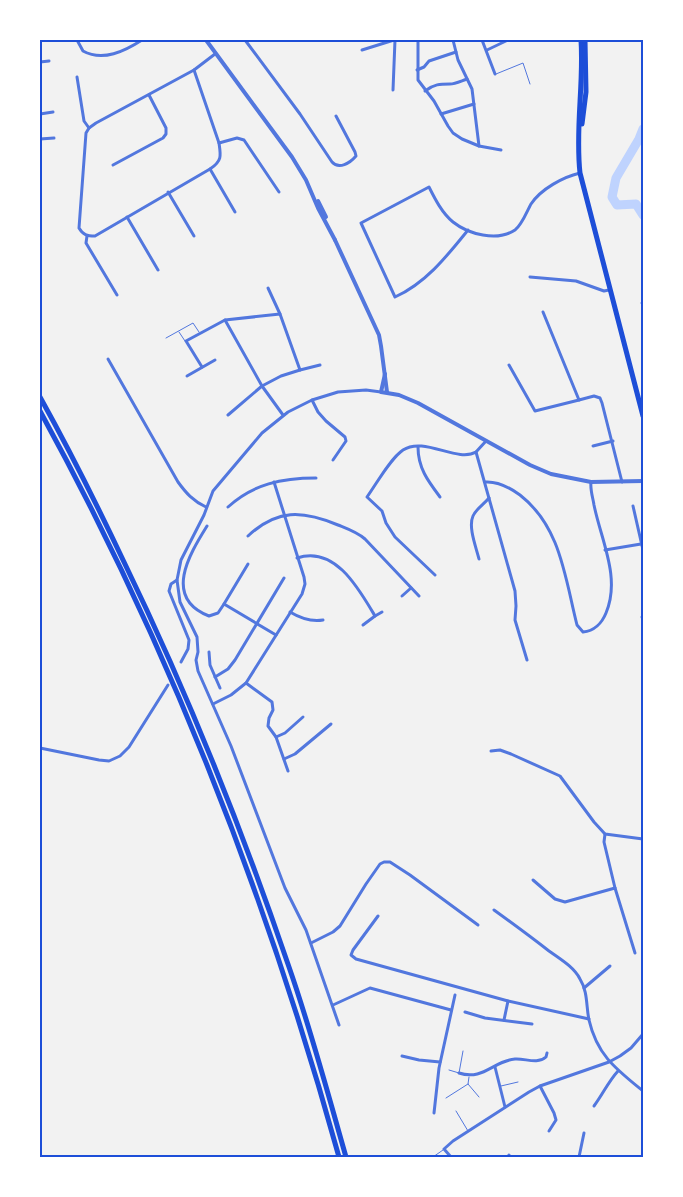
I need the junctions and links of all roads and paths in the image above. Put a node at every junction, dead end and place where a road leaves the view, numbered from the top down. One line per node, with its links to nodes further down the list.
1 (77, 40): 2 (street)
2 (142, 40)
3 (205, 40): 15 (street)
4 (246, 40): 31 (street)
5 (394, 40): 12 (street); 24 (street)
6 (418, 40): 19 (street)
7 (453, 40): 14 (street)
8 (482, 40): 13 (street)
9 (508, 40): 13 (street)
10 (581, 40): 38 (main road)
11 (585, 40): 38 (main road)
12 (362, 50)
13 (487, 50): 20 (street)
14 (456, 52): 19 (street); 22 (street)
15 (215, 54): 18 (street); 67 (street)
16 (49, 61): 17 (street)
17 (40, 62)
18 (194, 70): 26 (street); 35 (street)
19 (417, 70): 25 (street)
20 (494, 74): 23 (lane)
21 (77, 77): 32 (street)
22 (467, 79): 25 (street); 27 (street)
23 (530, 84)
24 (393, 90)
25 (425, 91): 30 (street)
26 (149, 94): 32 (street); 39 (street)
27 (474, 104): 30 (street); 36 (street)
28 (54, 112): 29 (street)
29 (40, 114)
30 (441, 114): 36 (street)
31 (336, 116)
32 (89, 128): 47 (street)
33 (54, 138): 34 (street)
34 (40, 139)
35 (219, 143): 40 (street); 43 (street)
36 (479, 146): 37 (street)
37 (501, 150)
38 (578, 152): 41 (main road)
39 (113, 165)
40 (210, 169): 42 (street); 44 (street)
41 (580, 173): 46 (street); 52 (main road)
42 (168, 192): 45 (street); 48 (street)
43 (279, 192)
44 (235, 212)
45 (127, 217): 47 (street); 49 (street)
46 (468, 230): 46 (street)
47 (87, 236): 53 (street)
48 (194, 236)
49 (158, 270)
50 (530, 277): 52 (street)
51 (268, 288): 55 (street)
52 (609, 290): 78 (main road)
53 (117, 295)
54 (543, 312): 74 (street)
55 (280, 314): 56 (street); 66 (street)
56 (225, 320): 58 (street); 69 (street)
57 (179, 331): 58 (lane); 59 (lane); 60 (lane)
58 (200, 334): 60 (street)
59 (166, 338)
60 (186, 342): 65 (street)
61 (108, 359): 96 (street)
62 (215, 360): 65 (street)
63 (509, 365): 74 (street)
64 (320, 366): 66 (street)
65 (202, 367): 68 (street)
66 (300, 370): 69 (street)
67 (385, 374): 70 (street); 71 (street)
68 (187, 376)
69 (262, 386): 76 (street); 77 (street)
70 (381, 392): 71 (street); 73 (street)
71 (387, 392): 79 (street)
72 (40, 397): 183 (main road)
73 (312, 400): 76 (street); 84 (street)
74 (579, 400): 80 (street)
75 (40, 411): 182 (main road)
76 (283, 415): 96 (street)
77 (228, 416)
78 (643, 416)
79 (486, 441): 83 (street); 91 (street)
80 (613, 441): 81 (street); 92 (street)
81 (593, 446)
82 (418, 447): 83 (street); 93 (street); 107 (street)
83 (476, 452): 90 (street)
84 (332, 460)
85 (643, 477): 87 (street)
86 (316, 478): 89 (street)
87 (634, 481): 88 (street); 92 (street)
88 (643, 481)
89 (274, 482): 97 (street); 98 (street)
90 (485, 482): 94 (street); 102 (street)
91 (591, 482): 92 (street); 102 (street)
92 (622, 482)
93 (440, 497)
94 (489, 498): 105 (street); 122 (street)
95 (633, 506): 101 (street)
96 (206, 507): 109 (street)
97 (228, 507)
98 (284, 516): 100 (street); 104 (street); 110 (street)
99 (207, 526): 113 (street)
100 (248, 536)
101 (642, 544): 102 (street); 103 (street)
102 (606, 550)
103 (643, 550)
104 (298, 558): 114 (street); 116 (street)
105 (479, 559)
106 (248, 564): 113 (street)
107 (435, 575)
108 (284, 578): 118 (street)
109 (177, 580): 123 (street); 128 (street)
110 (411, 588): 111 (street); 112 (street)
111 (402, 596)
112 (419, 596)
113 (224, 604): 118 (street)
114 (290, 612): 117 (street); 120 (street)
115 (382, 612): 116 (street)
116 (375, 616): 119 (street)
117 (323, 620)
118 (256, 623): 120 (street); 124 (street)
119 (363, 625)
120 (276, 635): 125 (street)
121 (209, 652): 124 (street)
122 (528, 660)
123 (181, 662)
124 (215, 677): 127 (street)
125 (246, 683): 128 (street); 131 (street)
126 (168, 685): 132 (street)
127 (220, 688)
128 (213, 704): 143 (street)
129 (303, 717): 131 (street)
130 (331, 724): 134 (street)
131 (276, 736): 134 (street)
132 (40, 748)
133 (491, 750): 136 (street)
134 (284, 759): 135 (street)
135 (288, 771)
136 (605, 834): 137 (street); 139 (street)
137 (643, 840)
138 (533, 880): 139 (street)
139 (615, 888): 144 (street)
140 (494, 910): 146 (street)
141 (378, 916): 148 (street)
142 (478, 925): 143 (street)
143 (311, 943): 149 (street)
144 (635, 953)
145 (610, 966): 146 (street)
146 (584, 988): 152 (street)
147 (455, 994): 150 (street)
148 (508, 1001): 152 (street); 153 (street)
149 (333, 1005): 150 (street); 155 (street)
150 (451, 1010): 160 (street)
151 (465, 1012): 153 (street)
152 (589, 1019): 161 (street)
153 (504, 1020): 154 (street)
154 (532, 1024)
155 (339, 1025)
156 (643, 1034): 161 (street)
157 (463, 1051): 165 (lane)
158 (547, 1053): 162 (street)
159 (402, 1056): 160 (street)
160 (440, 1062): 177 (street)
161 (609, 1062): 164 (street); 170 (street)
162 (495, 1067): 166 (street); 169 (street)
163 (449, 1070): 165 (lane)
164 (618, 1070): 171 (street); 174 (street)
165 (459, 1073): 166 (street)
166 (469, 1076): 168 (lane)
167 (518, 1082): 169 (lane)
168 (468, 1084): 172 (lane); 173 (lane)
169 (500, 1086): 175 (street)
170 (540, 1086): 175 (street); 178 (street)
171 (643, 1091)
172 (479, 1097)
173 (446, 1098)
174 (594, 1106)
175 (504, 1107): 179 (street)
176 (456, 1111): 179 (lane)
177 (434, 1113)
178 (549, 1131)
179 (468, 1132): 181 (street)
180 (584, 1133): 186 (street)
181 (444, 1149): 184 (lane); 185 (street)
182 (340, 1157)
183 (346, 1157)
184 (433, 1157)
185 (451, 1157)
186 (579, 1157)

